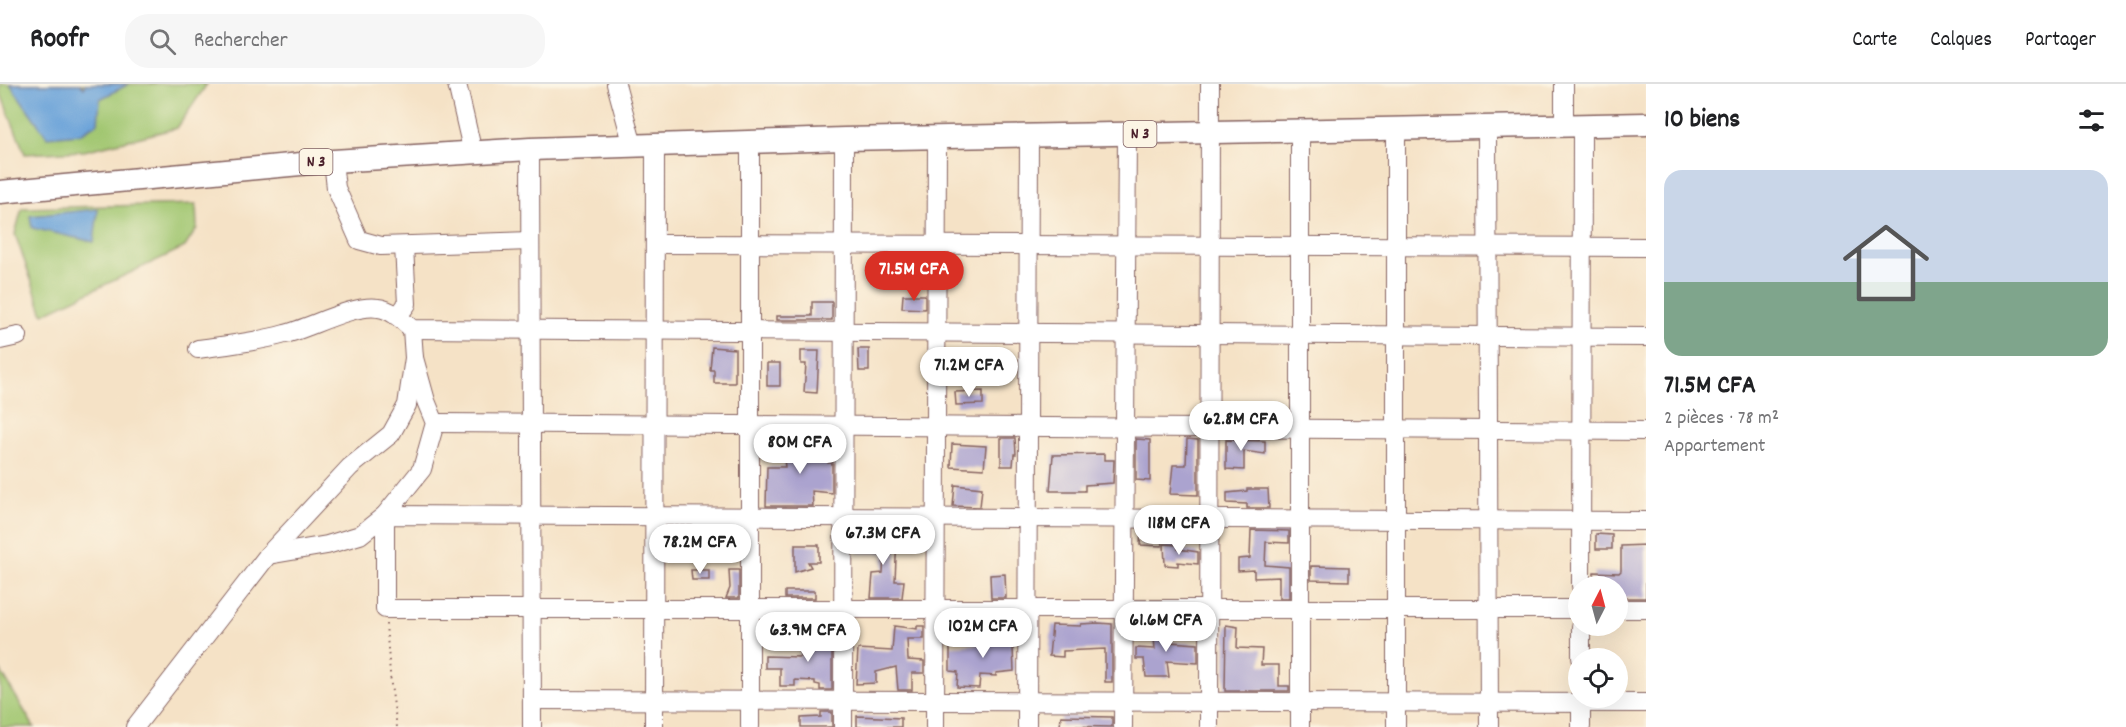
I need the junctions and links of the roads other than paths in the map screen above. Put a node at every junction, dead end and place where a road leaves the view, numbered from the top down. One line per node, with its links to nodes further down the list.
1 (457, 84): 18 (street)
2 (616, 84): 16 (street)
3 (1210, 84): 10 (street)
4 (1564, 84): 6 (street)
5 (1646, 124): 6 (main road, N 3)
6 (1573, 127): 7 (main road, N 3); 33 (street)
7 (1488, 128): 8 (main road, N 3); 32 (street)
8 (1396, 130): 9 (main road, N 3); 31 (street)
9 (1300, 132): 10 (main road, N 3); 30 (street)
10 (1210, 133): 11 (main road, N 3); 29 (street)
11 (1127, 134): 12 (main road, N 3); 27 (street)
12 (1029, 136): 13 (main road, N 3); 26 (street)
13 (937, 138): 14 (main road, N 3); 25 (street)
14 (844, 139): 15 (main road, N 3); 24 (street)
15 (750, 142): 16 (main road, N 3); 23 (street)
16 (644, 146): 17 (main road, N 3); 22 (street)
17 (530, 149): 18 (main road, N 3); 21 (street)
18 (473, 153): 19 (main road, N 3)
19 (333, 161): 20 (main road, N 3); 28 (street)
20 (0, 192)
21 (530, 241): 28 (street); 37 (street)
22 (654, 244): 23 (street); 38 (street)
23 (750, 244): 24 (street); 39 (street)
24 (844, 244): 25 (street); 40 (street)
25 (937, 245): 26 (street); 41 (street)
26 (1029, 245): 27 (street); 42 (street)
27 (1125, 245): 29 (street); 43 (street)
28 (404, 246): 35 (street)
29 (1210, 246): 30 (street); 44 (street)
30 (1301, 246): 31 (street); 45 (street)
31 (1396, 246): 32 (street); 46 (street)
32 (1489, 247): 33 (street); 47 (street)
33 (1582, 247): 34 (street); 48 (street)
34 (1646, 247)
35 (398, 316): 36 (street); 50 (street)
36 (412, 329): 37 (street); 51 (street)
37 (531, 330): 38 (street); 53 (street)
38 (654, 331): 39 (street); 54 (street)
39 (750, 332): 40 (street); 55 (street)
40 (844, 332): 41 (street); 56 (street)
41 (936, 333): 42 (street); 57 (street)
42 (1028, 333): 43 (street); 58 (street)
43 (1125, 334): 44 (street); 59 (street)
44 (1210, 334): 45 (street); 60 (street)
45 (1301, 335): 46 (street); 61 (street)
46 (1396, 335): 47 (street); 62 (street)
47 (1489, 336): 48 (street); 63 (street)
48 (1581, 336): 49 (street); 64 (street)
49 (1646, 337)
50 (198, 349)
51 (414, 358): 52 (street); 80 (street)
52 (435, 423): 53 (street); 66 (street)
53 (531, 424): 54 (street); 67 (street)
54 (654, 425): 55 (street); 68 (street)
55 (750, 425): 56 (street); 69 (street)
56 (844, 426): 57 (street); 70 (street)
57 (936, 426): 58 (street); 71 (street)
58 (1028, 427): 59 (street); 72 (street)
59 (1125, 428): 60 (street); 73 (street)
60 (1210, 428): 61 (street); 74 (street)
61 (1301, 429): 62 (street); 75 (street)
62 (1396, 429): 63 (street); 76 (street)
63 (1489, 430): 64 (street); 77 (street)
64 (1581, 431): 65 (street); 78 (street)
65 (1646, 431)
66 (386, 515): 67 (street); 80 (street); 82 (street)
67 (531, 516): 68 (street); 82 (street)
68 (654, 516): 69 (street); 83 (street)
69 (750, 517): 70 (street); 84 (street)
70 (843, 517): 71 (street); 85 (street)
71 (936, 518): 72 (street); 86 (street)
72 (1028, 518): 73 (street); 87 (street)
73 (1124, 519): 74 (street); 88 (street)
74 (1210, 519): 75 (street); 89 (street)
75 (1301, 520): 76 (street); 94 (street)
76 (1396, 520): 77 (street); 90 (street)
77 (1489, 521): 78 (street); 95 (street)
78 (1581, 521): 79 (street); 81 (street)
79 (1646, 522)
80 (268, 555): 111 (street)
81 (1581, 576)
82 (531, 609): 83 (street); 96 (street)
83 (654, 609): 84 (street); 97 (street)
84 (750, 609): 85 (street); 98 (street)
85 (843, 609): 86 (street); 100 (street)
86 (936, 609): 87 (street); 101 (street)
87 (1028, 609): 88 (street); 102 (street)
88 (1124, 609): 89 (street); 103 (street)
89 (1209, 609): 94 (street); 104 (street)
90 (1396, 609): 94 (street); 95 (street); 106 (street)
91 (1568, 609): 95 (street)
92 (1628, 609): 93 (street)
93 (1646, 609)
94 (1301, 610): 105 (street)
95 (1489, 610): 108 (street)
96 (532, 700): 97 (street); 112 (street)
97 (654, 700): 98 (street); 113 (street)
98 (750, 700): 100 (street); 114 (street)
99 (1568, 700): 108 (street)
100 (843, 701): 101 (street); 115 (street)
101 (935, 701): 102 (street); 116 (street)
102 (1028, 701): 103 (street); 117 (street)
103 (1123, 701): 104 (street); 118 (street)
104 (1209, 702): 105 (street); 119 (street)
105 (1300, 702): 106 (street); 120 (street)
106 (1396, 702): 108 (street); 121 (street)
107 (1628, 702): 109 (street)
108 (1489, 703): 122 (street)
109 (1646, 703)
110 (1581, 708): 123 (street)
111 (135, 727)
112 (532, 727)
113 (654, 727)
114 (750, 727)
115 (843, 727)
116 (935, 727)
117 (1028, 727)
118 (1123, 727)
119 (1209, 727)
120 (1300, 727)
121 (1396, 727)
122 (1489, 727)
123 (1581, 727)

